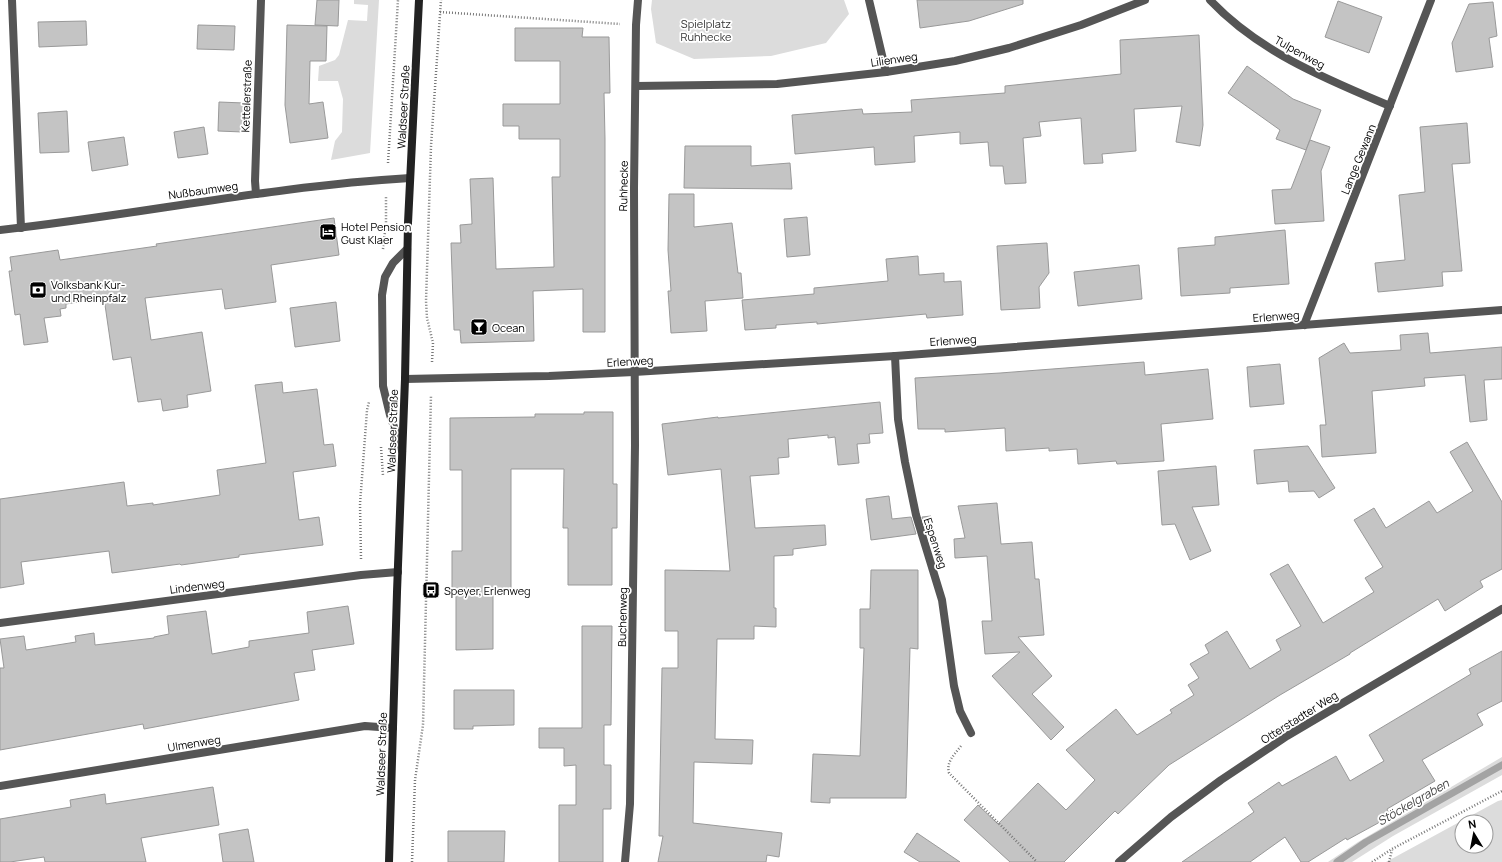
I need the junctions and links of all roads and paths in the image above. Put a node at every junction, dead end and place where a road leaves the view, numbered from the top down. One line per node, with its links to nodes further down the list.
1 (12, 0): 17 (street)
2 (261, 0): 16 (street, Kettelerstraße)
3 (419, 0): 15 (main road, Waldseer Straße)
4 (441, 0): 10 (path)
5 (638, 0): 11 (street, Ruhhecke)
6 (869, 0): 12 (street)
7 (1145, 0): 12 (street, Lilienweg)
8 (1210, 0): 14 (street, Tulpenweg)
9 (1431, 0): 14 (street, Lange Gewann)
10 (440, 12): 11 (path); 24 (path)
11 (636, 26): 13 (street, Ruhhecke)
12 (886, 72): 13 (street, Lilienweg)
13 (636, 86): 23 (street, Ruhhecke)
14 (1390, 106): 21 (street, Lange Gewann)
15 (410, 178): 16 (street, Nußbaumweg); 19 (main road, Waldseer Straße)
16 (256, 194): 17 (street, Nußbaumweg)
17 (21, 228): 18 (street, Nußbaumweg)
18 (0, 230)
19 (407, 249): 25 (main road, Waldseer Straße); 28 (street)
20 (1502, 310): 21 (street, Erlenweg)
21 (1304, 325): 22 (street, Erlenweg)
22 (895, 356): 23 (street, Erlenweg); 35 (street, Espenweg)
23 (634, 372): 24 (street, Erlenweg); 41 (street, Buchenweg)
24 (432, 378): 25 (street, Erlenweg); 40 (path)
25 (405, 379): 28 (main road, Waldseer Straße)
26 (370, 398): 31 (path)
27 (381, 443): 29 (path)
28 (402, 452): 30 (main road, Waldseer Straße)
29 (383, 480)
30 (398, 572): 31 (street, Lindenweg); 34 (main road, Waldseer Straße)
31 (362, 575): 33 (street, Lindenweg)
32 (1502, 609): 43 (street, Otterstadter Weg)
33 (0, 623)
34 (393, 728): 36 (street, Ulmenweg); 39 (main road, Waldseer Straße)
35 (971, 733): 42 (path)
36 (0, 786)
37 (1502, 791): 38 (path)
38 (1392, 849): 44 (path); 45 (path)
39 (389, 862)
40 (412, 862)
41 (625, 862)
42 (1037, 862)
43 (1119, 862)
44 (1372, 862)
45 (1389, 862)

